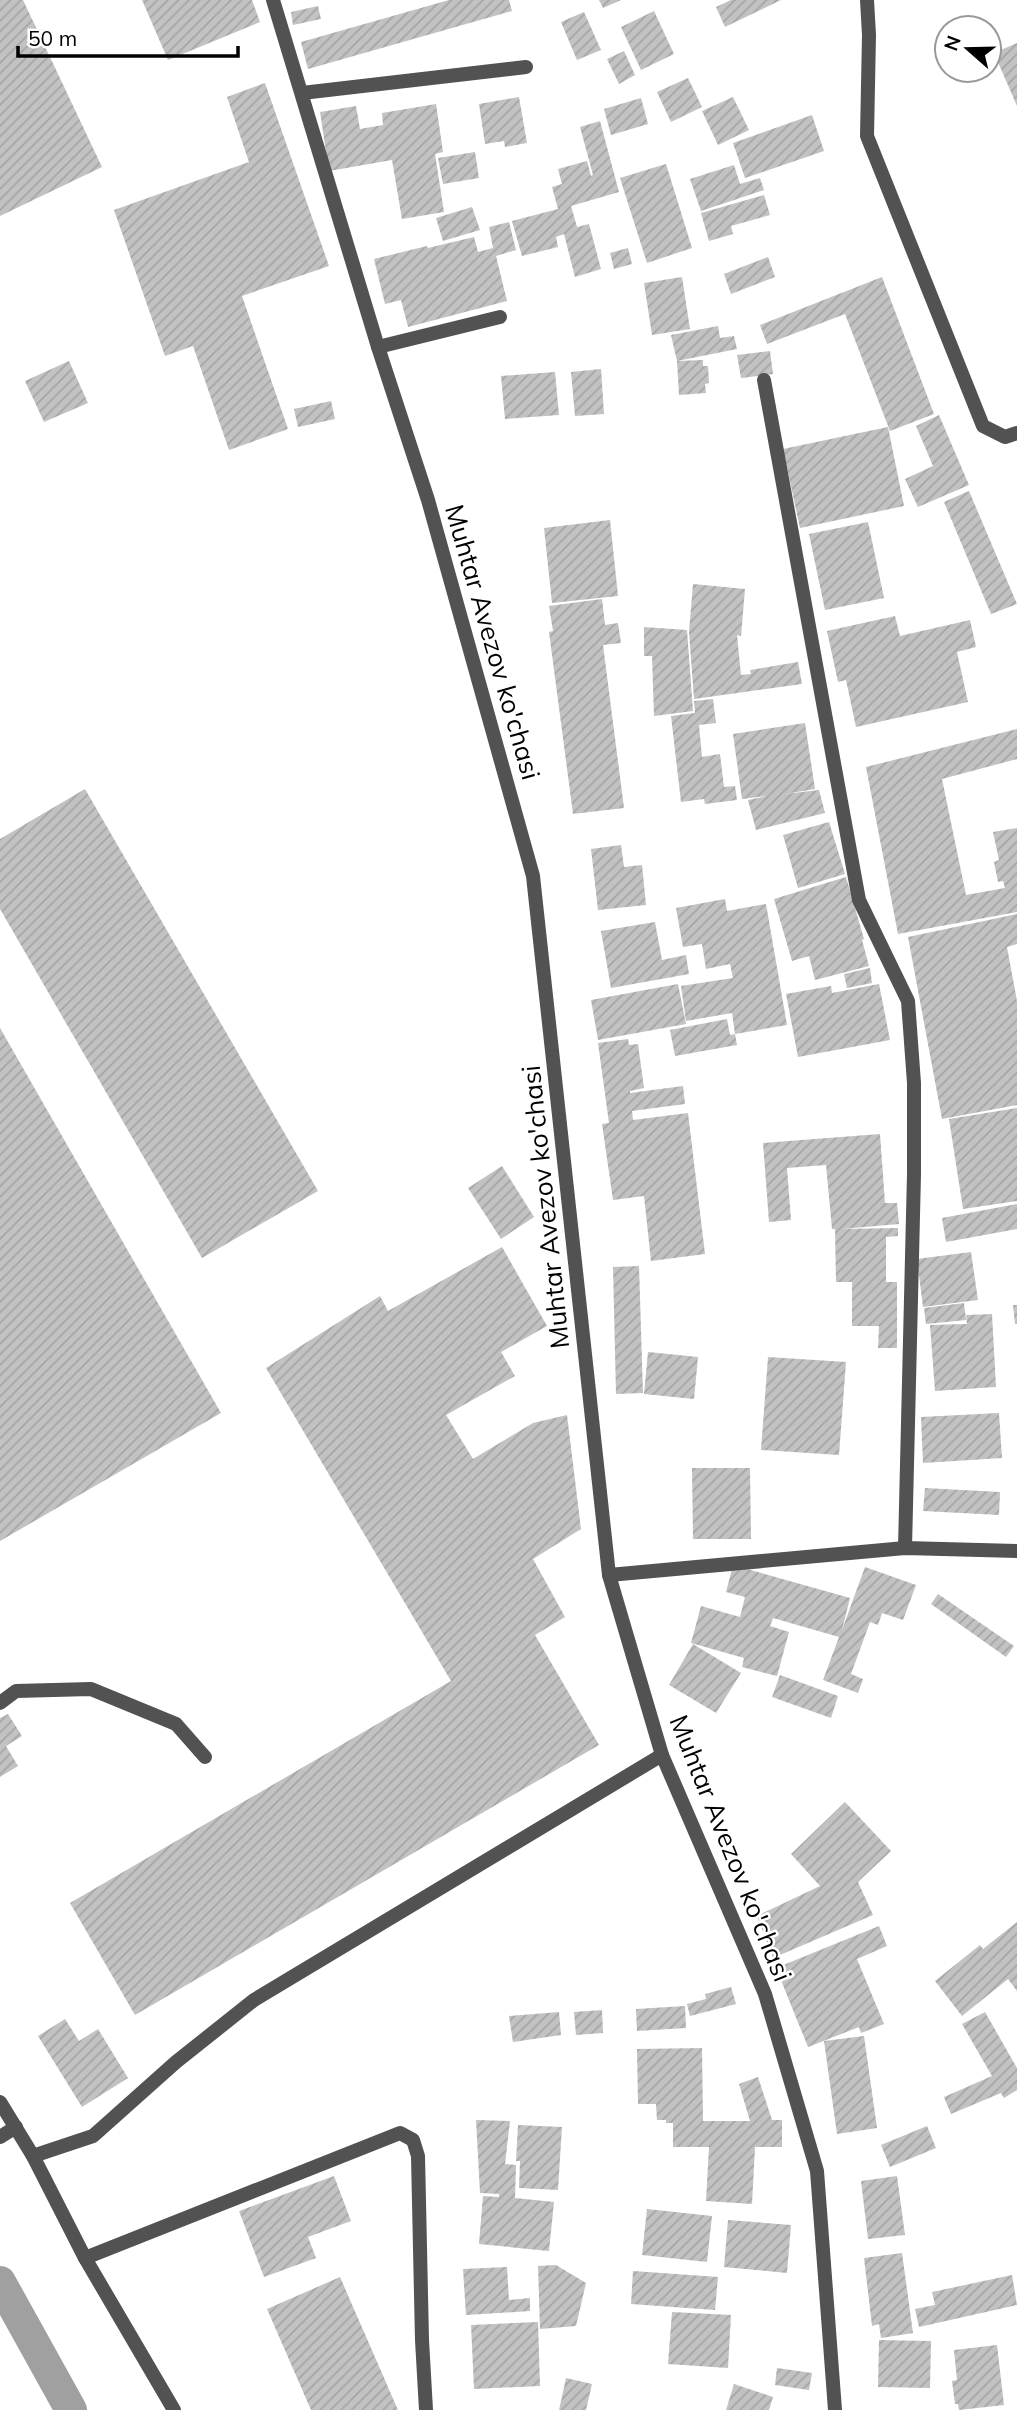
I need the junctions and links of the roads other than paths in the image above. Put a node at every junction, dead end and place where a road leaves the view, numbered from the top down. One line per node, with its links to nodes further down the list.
1 (273, 0): 4 (street, Muhtar Avezov ko'chasi)
2 (867, 0): 8 (street)
3 (526, 67): 4 (street)
4 (302, 93): 6 (street, Muhtar Avezov ko'chasi)
5 (500, 317): 6 (street)
6 (378, 348): 11 (street, Muhtar Avezov ko'chasi)
7 (764, 380): 9 (street)
8 (1017, 433)
9 (905, 1548): 10 (street); 11 (street)
10 (1017, 1550)
11 (610, 1575): 13 (street, Muhtar Avezov ko'chasi)
12 (0, 1703): 14 (street)
13 (662, 1755): 18 (street); 22 (street, Muhtar Avezov ko'chasi)
14 (205, 1757)
15 (0, 2102): 16 (street)
16 (16, 2127): 17 (street); 18 (street)
17 (0, 2137)
18 (33, 2157): 19 (street)
19 (85, 2258): 20 (street); 21 (street)
20 (174, 2410)
21 (426, 2410)
22 (835, 2410)

